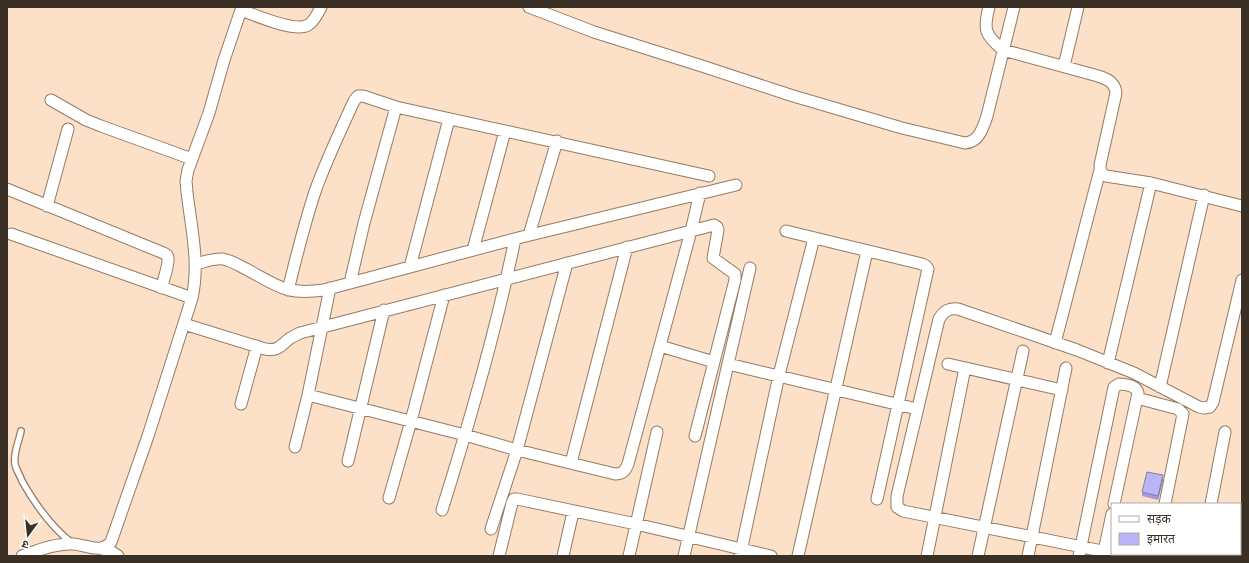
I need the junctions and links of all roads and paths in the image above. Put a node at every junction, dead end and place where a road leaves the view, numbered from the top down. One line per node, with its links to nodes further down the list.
1 (321, 7): 6 (street)
2 (529, 7): 7 (street)
3 (989, 7): 7 (street)
4 (1014, 7): 7 (street)
5 (1078, 7): 8 (street)
6 (241, 9): 15 (street)
7 (1003, 50): 8 (street)
8 (1064, 66): 16 (street)
9 (51, 100): 15 (street)
10 (396, 107): 11 (street); 40 (street); 43 (street)
11 (449, 118): 13 (street); 36 (street)
12 (68, 129): 23 (street)
13 (505, 131): 14 (street); 32 (street)
14 (557, 141): 17 (street); 28 (street)
15 (192, 159): 35 (street)
16 (1100, 170): 18 (street); 49 (street)
17 (710, 176)
18 (1151, 183): 22 (street); 54 (street)
19 (736, 184): 21 (street)
20 (7, 189): 23 (street)
21 (700, 193): 25 (street); 28 (street)
22 (1204, 196): 24 (street); 61 (street)
23 (48, 206): 41 (street)
24 (1242, 206)
25 (691, 231): 31 (street); 51 (street); 53 (street)
26 (786, 232): 29 (street)
27 (11, 234): 41 (street)
28 (529, 235): 30 (street)
29 (814, 238): 33 (street); 59 (street)
30 (515, 239): 32 (street); 38 (street)
31 (627, 247): 34 (street); 79 (street)
32 (473, 250): 36 (street)
33 (867, 251): 62 (street); 67 (street)
34 (567, 263): 38 (street); 77 (street)
35 (196, 264): 43 (street); 45 (street)
36 (410, 267): 40 (street)
37 (750, 268): 55 (street)
38 (507, 278): 44 (street); 74 (street)
39 (1242, 280): 61 (street)
40 (350, 283): 42 (street)
41 (162, 288): 45 (street)
42 (330, 288): 43 (street); 48 (street)
43 (288, 290)
44 (444, 295): 46 (street); 70 (street)
45 (192, 298): 47 (street)
46 (384, 310): 48 (street); 68 (street)
47 (184, 324): 50 (street); 97 (street)
48 (322, 326): 50 (street); 64 (street)
49 (1055, 342): 54 (street); 69 (street)
50 (257, 346): 66 (street)
51 (660, 346): 53 (street); 79 (street)
52 (1023, 351): 60 (street)
53 (714, 362): 75 (street)
54 (1108, 363): 61 (street)
55 (728, 364): 59 (street); 92 (street)
56 (948, 364): 57 (street)
57 (965, 368): 60 (street); 87 (street)
58 (1066, 368): 63 (street)
59 (780, 375): 62 (street); 96 (street)
60 (1016, 379): 63 (street); 90 (street)
61 (1160, 387)
62 (836, 389): 67 (street); 105 (street)
63 (1062, 390): 93 (street)
64 (308, 395): 68 (street); 76 (street)
65 (1137, 398): 82 (street); 83 (street); 95 (street)
66 (241, 404)
67 (898, 404): 69 (street); 81 (street)
68 (361, 408): 70 (street); 78 (street)
69 (917, 409): 87 (street)
70 (411, 421): 74 (street); 80 (street)
71 (21, 431): 94 (lane)
72 (657, 432): 89 (street)
73 (1225, 432): 84 (street)
74 (465, 435): 77 (street); 85 (street)
75 (695, 436)
76 (295, 447)
77 (517, 450): 79 (street); 91 (street)
78 (348, 461)
79 (571, 463)
80 (389, 498)
81 (877, 499)
82 (1114, 503)
83 (1165, 503)
84 (1211, 503)
85 (442, 510)
86 (573, 512): 89 (street); 100 (street); 101 (street)
87 (935, 518): 90 (street); 106 (street)
88 (1111, 521): 98 (street)
89 (636, 524): 92 (street); 102 (street)
90 (984, 527): 93 (street); 107 (street)
91 (491, 529)
92 (688, 536): 96 (street); 103 (street)
93 (1032, 537): 95 (street); 108 (street)
94 (74, 544): 97 (street); 99 (street)
95 (1080, 551): 98 (street)
96 (741, 552): 104 (street)
97 (111, 553)
98 (1106, 554)
99 (22, 556)
100 (499, 556)
101 (563, 556)
102 (629, 556)
103 (684, 556)
104 (771, 556)
105 (798, 556)
106 (927, 556)
107 (978, 556)
108 (1028, 556)

